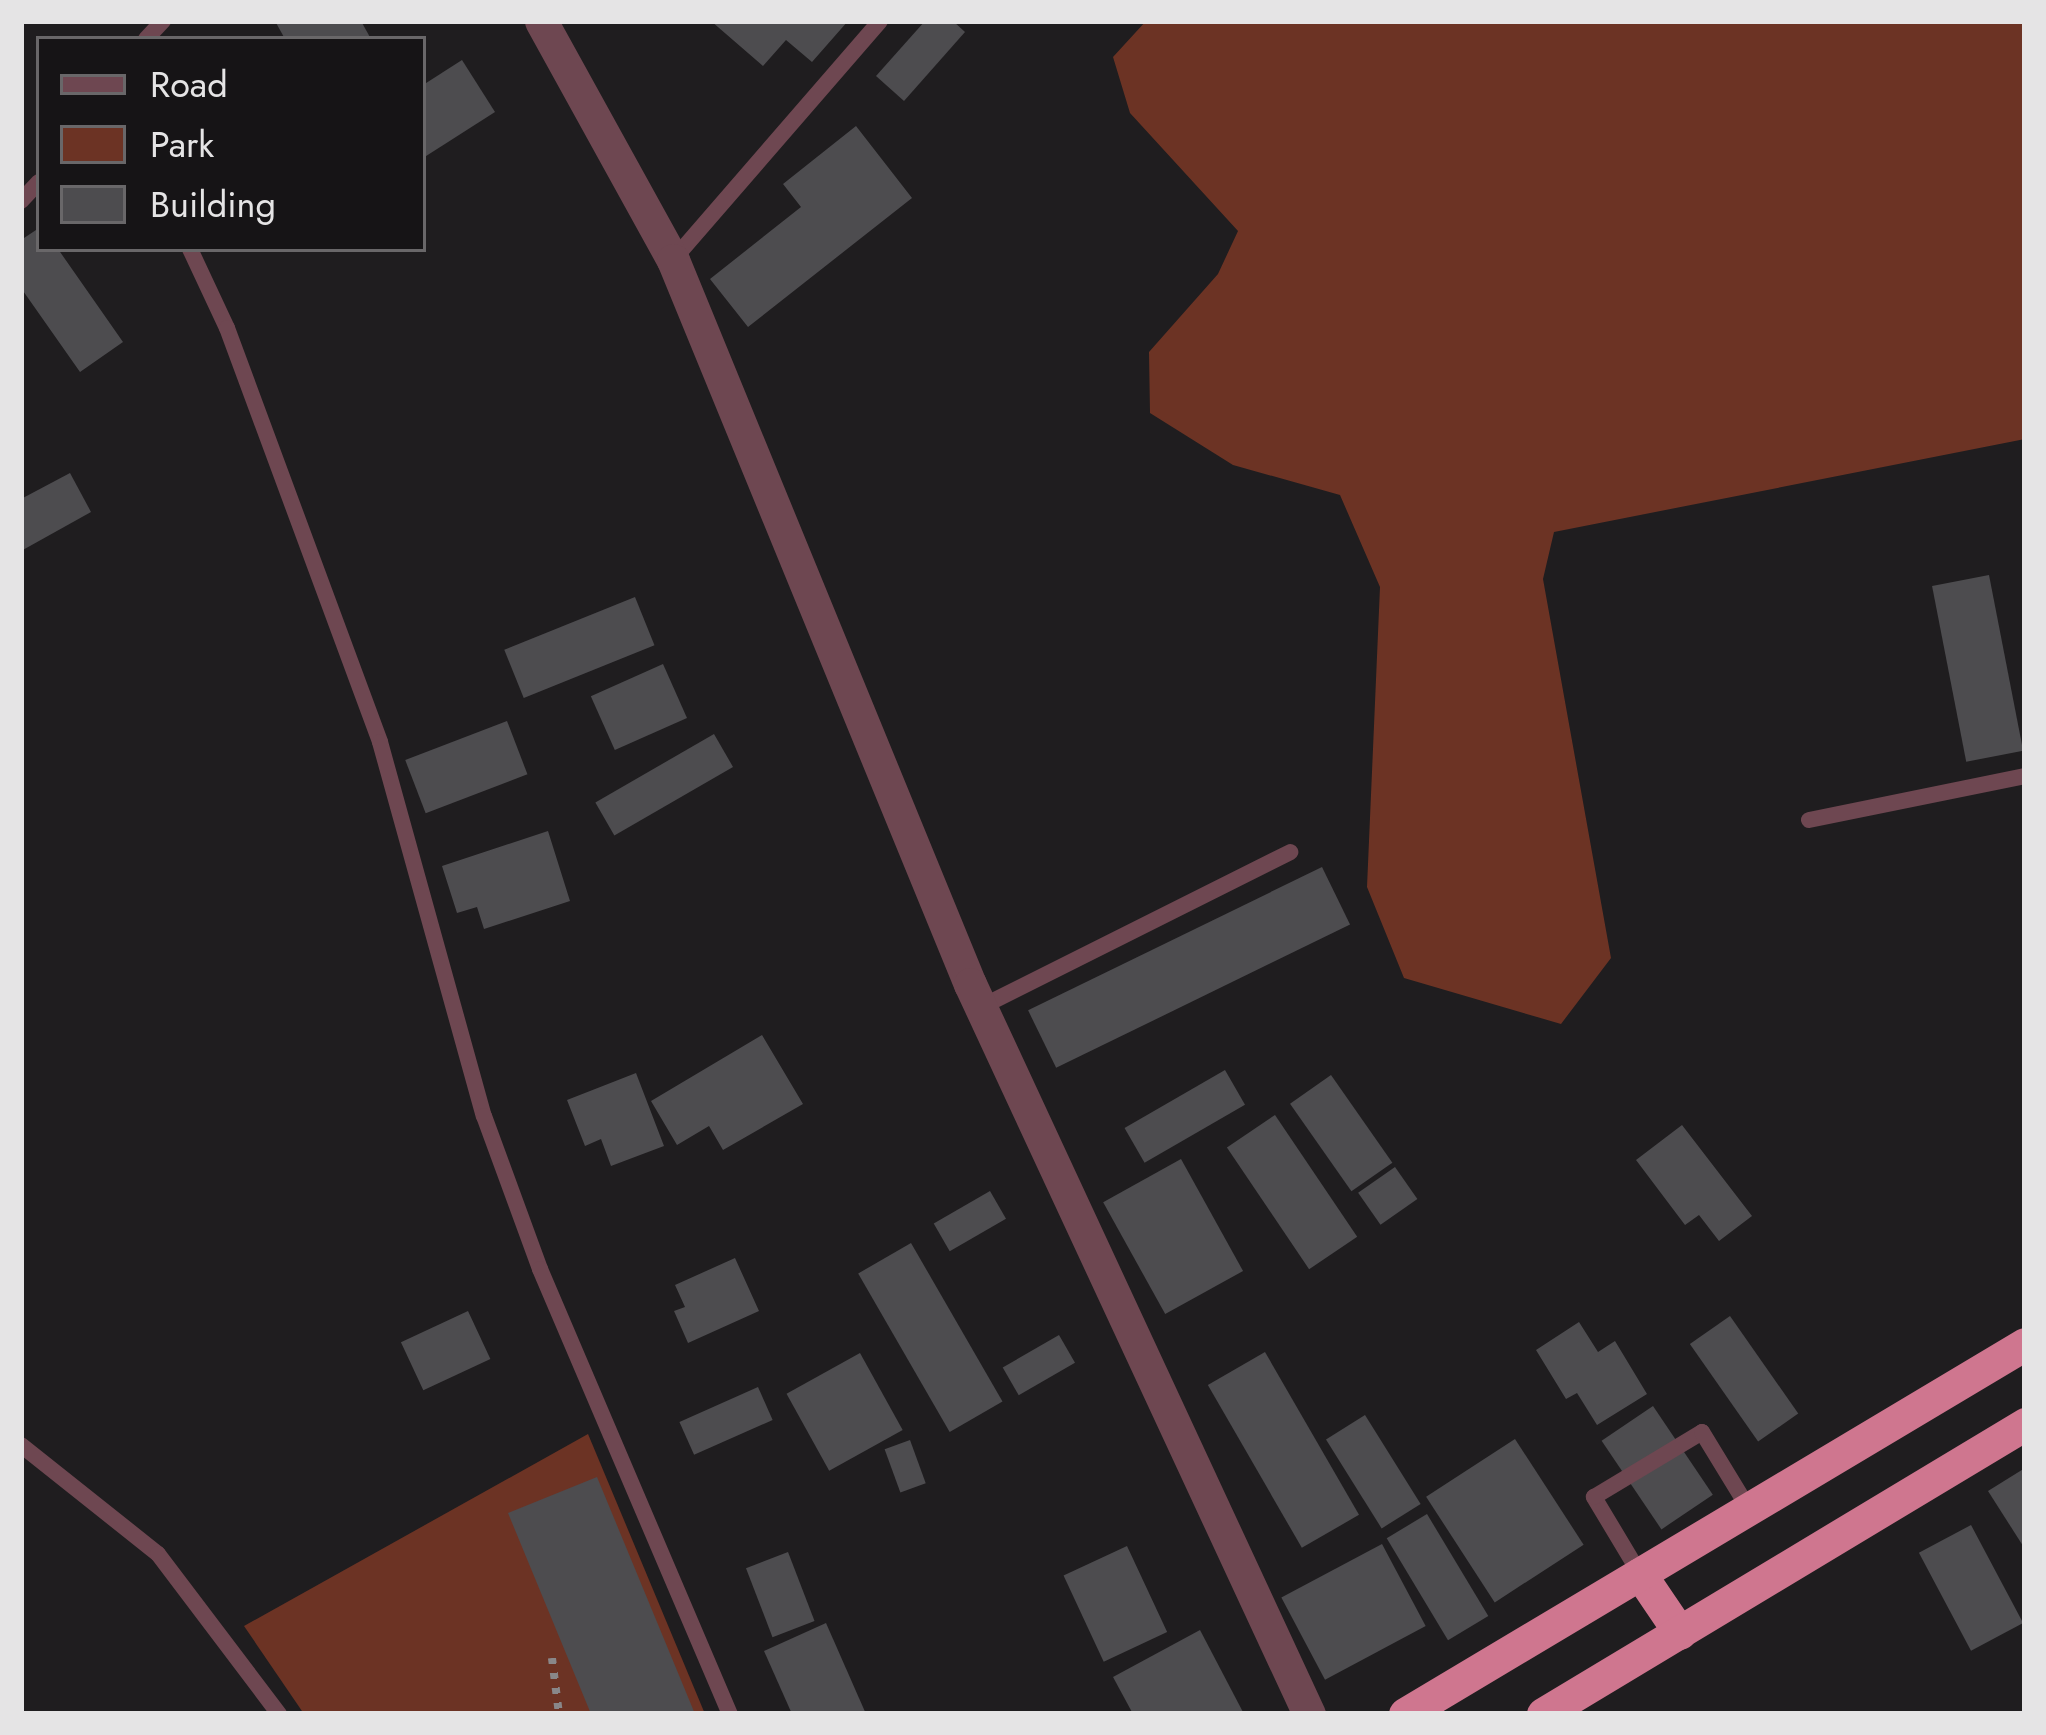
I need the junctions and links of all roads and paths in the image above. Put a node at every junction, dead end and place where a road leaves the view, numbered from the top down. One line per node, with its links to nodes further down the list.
1 (541, 21): 4 (street)
2 (880, 21): 4 (lane)
3 (191, 252): 18 (lane)
4 (674, 260): 8 (street)
5 (2025, 776): 6 (lane)
6 (1809, 820)
7 (1290, 852): 8 (lane)
8 (981, 1007): 19 (street)
9 (2025, 1344): 12 (highway)
10 (2025, 1424): 14 (highway)
11 (21, 1445): 16 (lane)
12 (1749, 1509): 13 (highway); 13 (lane)
13 (1640, 1574): 14 (highway); 20 (highway)
14 (1680, 1633): 21 (highway)
15 (552, 1658): 17 (path)
16 (279, 1714)
17 (559, 1714)
18 (730, 1714)
19 (1309, 1714)
20 (1405, 1714)
21 (1543, 1714)

